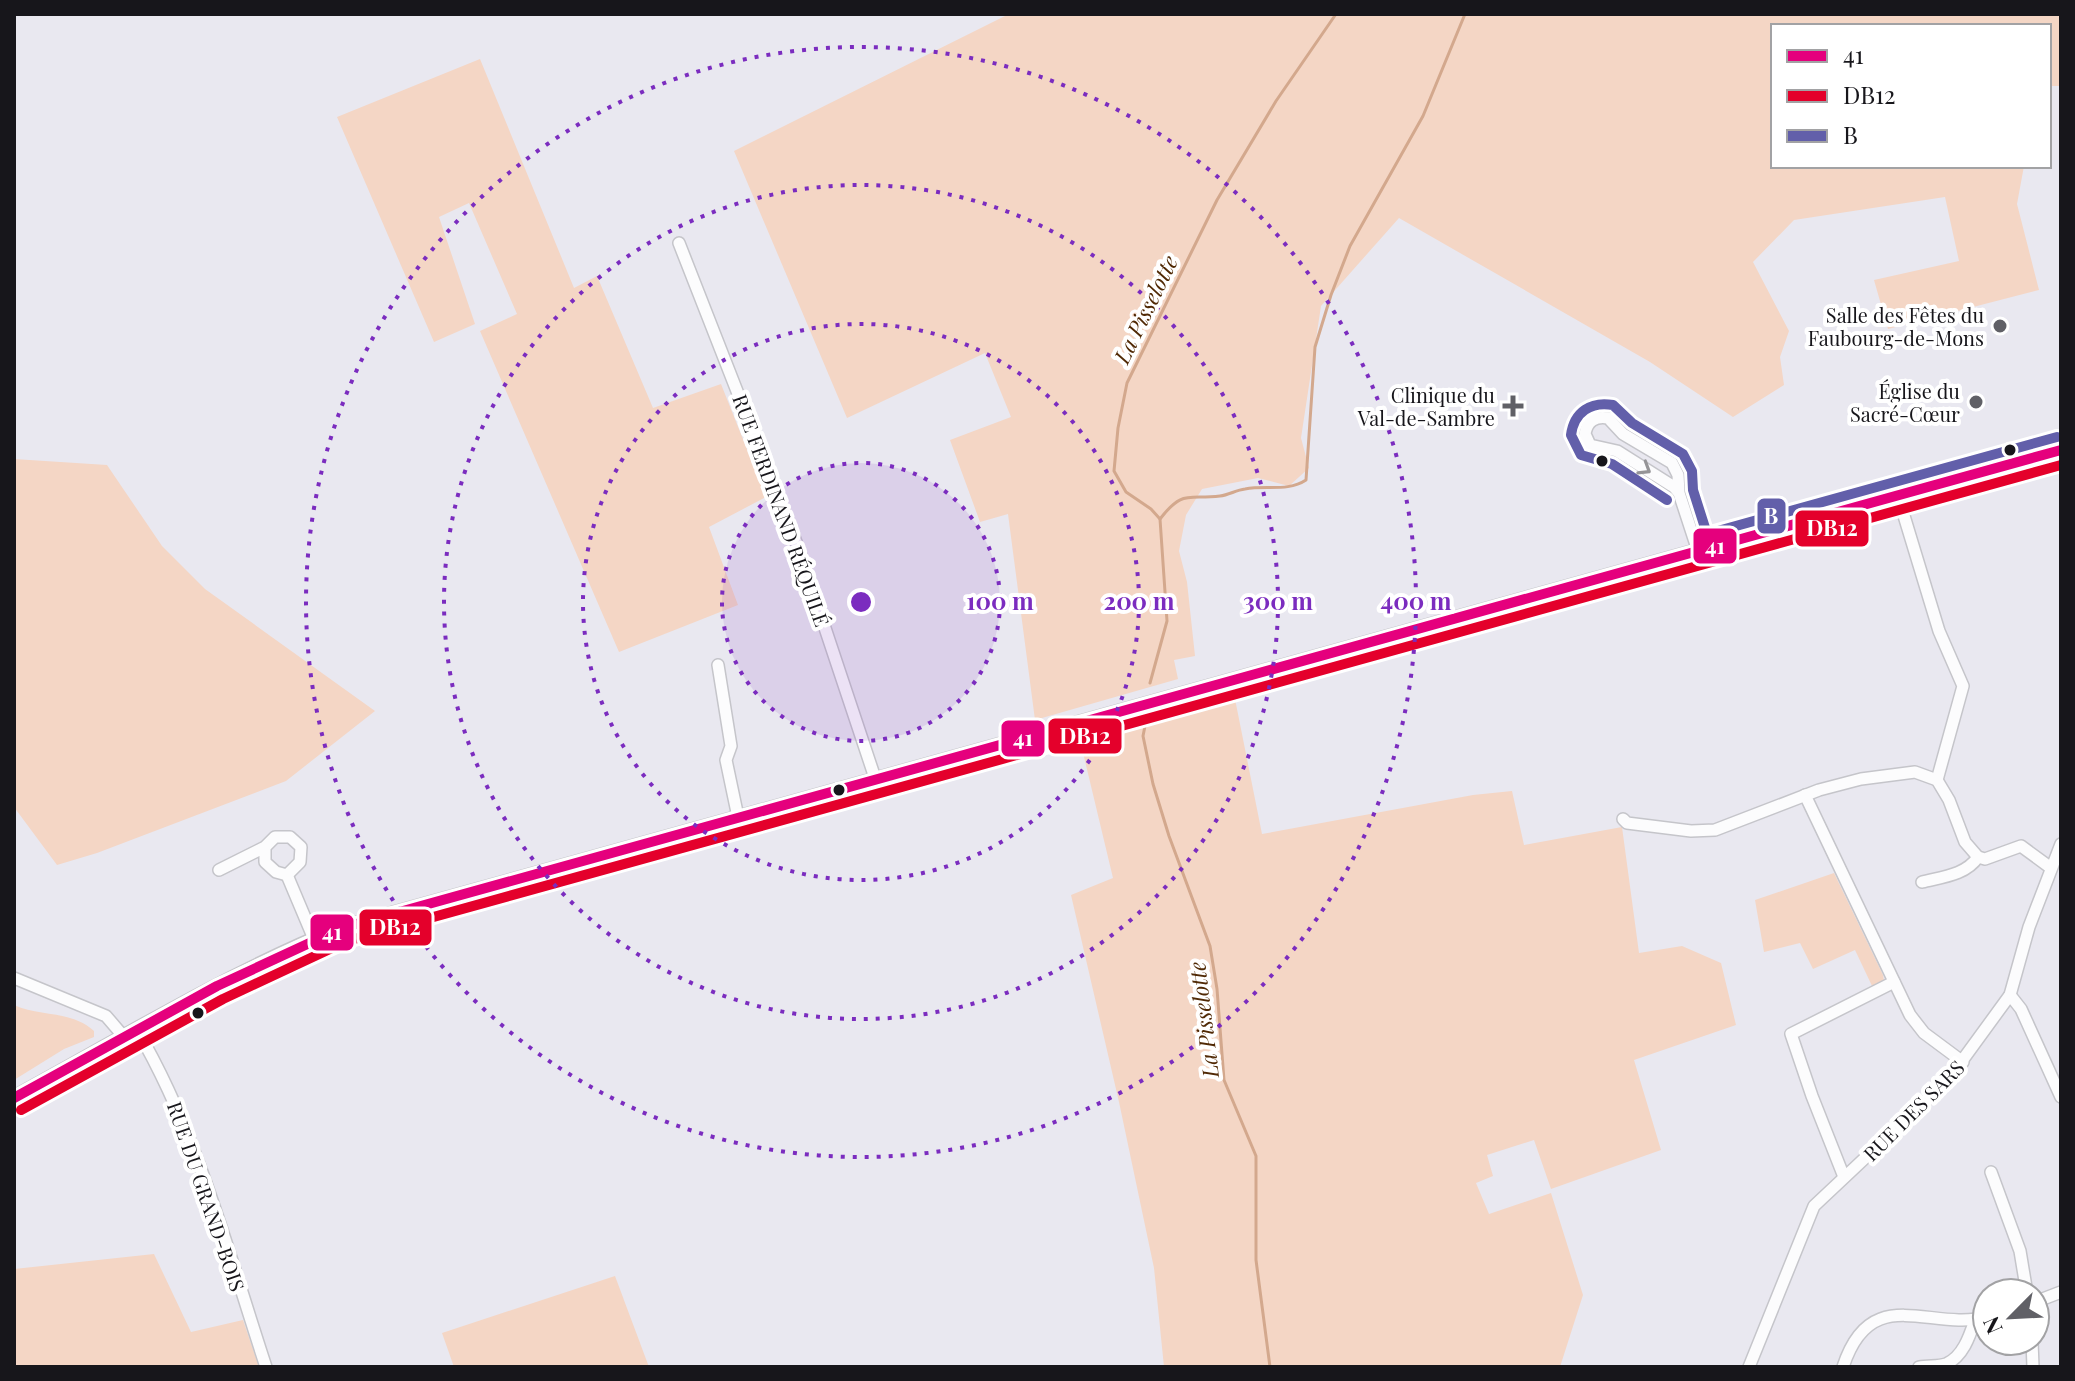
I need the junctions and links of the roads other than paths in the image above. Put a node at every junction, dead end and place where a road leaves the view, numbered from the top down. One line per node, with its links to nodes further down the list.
1 (679, 243): 12 (street, RUE FERDINAND RÉQUILÉ)
2 (1617, 427): 3 (street); 3 (street); 5 (street)
3 (1609, 447): 5 (street, one-way to 5)
4 (2061, 450): 6 (main road)
5 (1679, 493): 7 (street)
6 (1898, 496): 8 (main road); 11 (street)
7 (1690, 530): 8 (street); 9 (street)
8 (1698, 551): 9 (main road)
9 (1674, 558): 12 (main road)
10 (718, 665): 14 (street)
11 (1937, 780): 13 (street); 18 (street)
12 (876, 781): 14 (main road)
13 (1805, 795): 15 (street); 27 (street)
14 (738, 817): 25 (main road)
15 (1623, 819)
16 (2061, 844): 19 (street, RUE DES SARS)
17 (265, 847): 20 (street); 21 (street); 21 (street)
18 (1978, 857): 19 (street); 22 (street)
19 (2051, 868): 23 (street, RUE DES SARS)
20 (219, 870)
21 (287, 875): 25 (street)
22 (1922, 882)
23 (2045, 882): 24 (street); 28 (street, RUE DES SARS)
24 (2061, 883)
25 (314, 939): 29 (main road)
26 (14, 978): 29 (street)
27 (1894, 982): 30 (street); 34 (street)
28 (2010, 995): 30 (street, RUE DES SARS); 31 (street)
29 (131, 1034): 32 (main road); 38 (street, RUE DU GRAND-BOIS)
30 (1963, 1062): 34 (street, RUE DES SARS)
31 (2061, 1097)
32 (14, 1098)
33 (1991, 1172): 35 (street)
34 (1844, 1177): 39 (street, RUE DES SARS)
35 (2024, 1277)
36 (1971, 1317): 40 (street)
37 (1971, 1335): 41 (street)
38 (266, 1367)
39 (1749, 1367)
40 (1843, 1367)
41 (1919, 1367)

